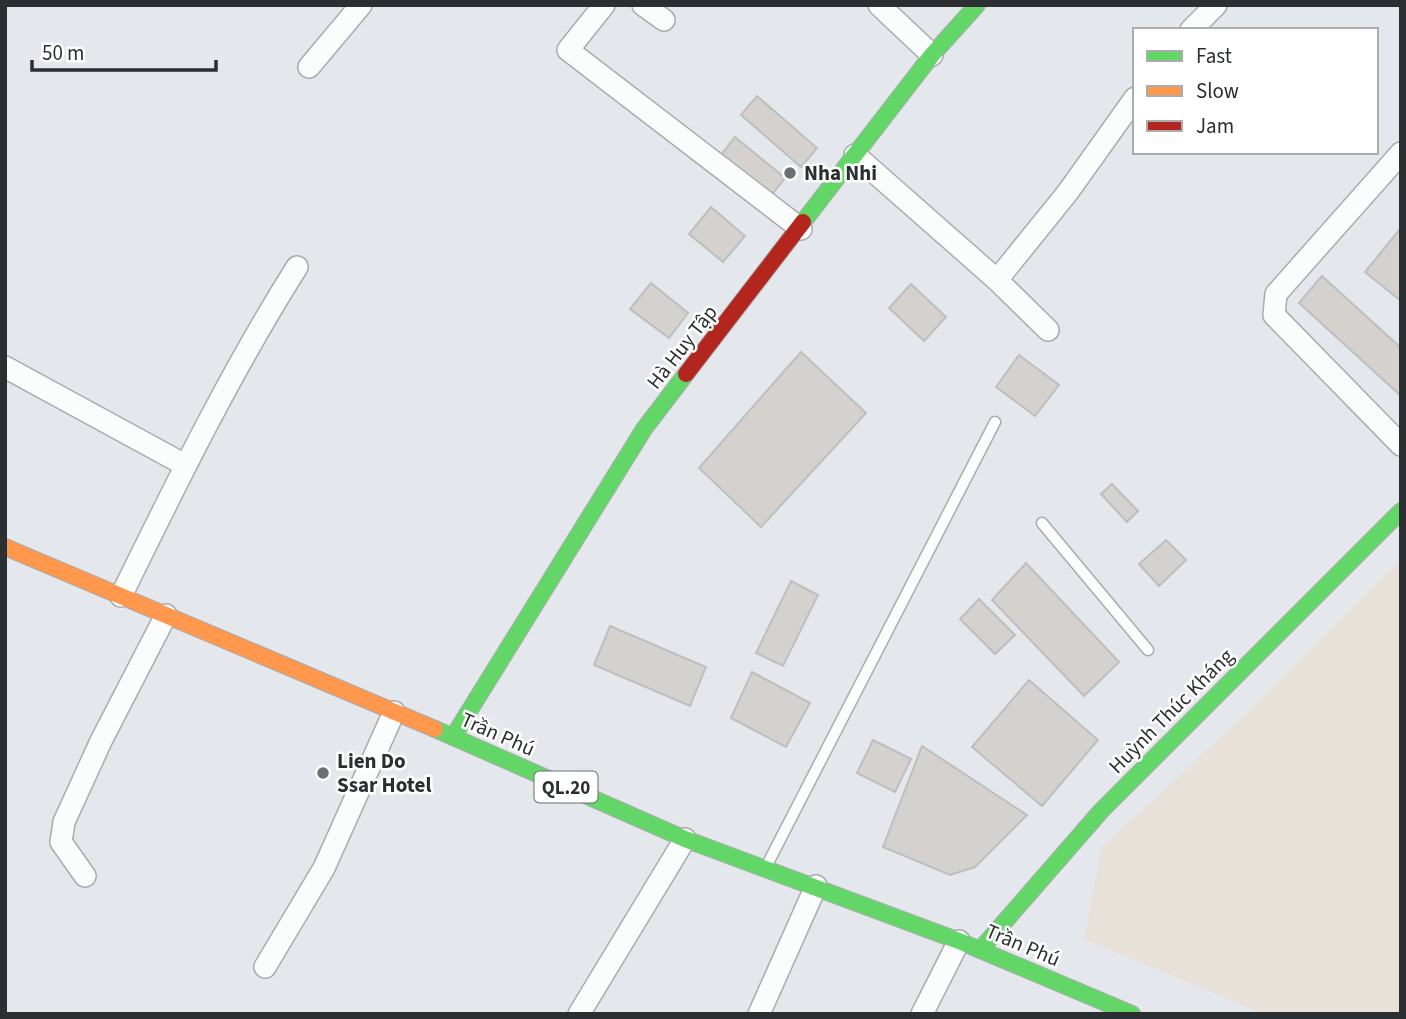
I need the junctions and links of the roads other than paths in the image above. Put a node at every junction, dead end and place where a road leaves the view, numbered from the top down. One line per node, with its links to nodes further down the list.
1 (361, 5): 10 (street)
2 (604, 5): 14 (street)
3 (643, 5): 7 (street)
4 (879, 5): 9 (street)
5 (977, 5): 9 (main road, Hà Huy Tập)
6 (1216, 5): 8 (street)
7 (664, 20)
8 (1193, 28)
9 (932, 55): 13 (main road, Hà Huy Tập)
10 (309, 67)
11 (1133, 101): 16 (street)
12 (1401, 153): 20 (street)
13 (855, 155): 14 (main road, Hà Huy Tập); 16 (street)
14 (801, 229): 29 (main road, Hà Huy Tập)
15 (297, 267): 21 (street)
16 (997, 280): 17 (street)
17 (1048, 330)
18 (5, 367): 21 (street)
19 (995, 422): 31 (lane)
20 (1401, 444)
21 (185, 465): 25 (street)
22 (1401, 511): 35 (main road, Huỳnh Thúc Kháng)
23 (1042, 523): 27 (lane)
24 (5, 547): 25 (main road, Trần Phú / QL.20)
25 (121, 596): 26 (main road, Trần Phú / QL.20)
26 (166, 615): 28 (main road, Trần Phú / QL.20); 32 (street)
27 (1148, 650)
28 (394, 712): 29 (main road, Trần Phú / QL.20); 36 (street)
29 (453, 737): 30 (main road, Trần Phú / QL.20)
30 (685, 839): 31 (main road, Trần Phú / QL.20); 37 (street)
31 (765, 867): 33 (main road, Trần Phú / QL.20)
32 (85, 876)
33 (816, 886): 34 (main road, Trần Phú / QL.20); 38 (street)
34 (959, 941): 35 (main road, Trần Phú / QL.20); 39 (street)
35 (980, 950): 40 (main road, Trần Phú / QL.20)
36 (265, 967)
37 (579, 1014)
38 (759, 1014)
39 (922, 1014)
40 (1132, 1014)

